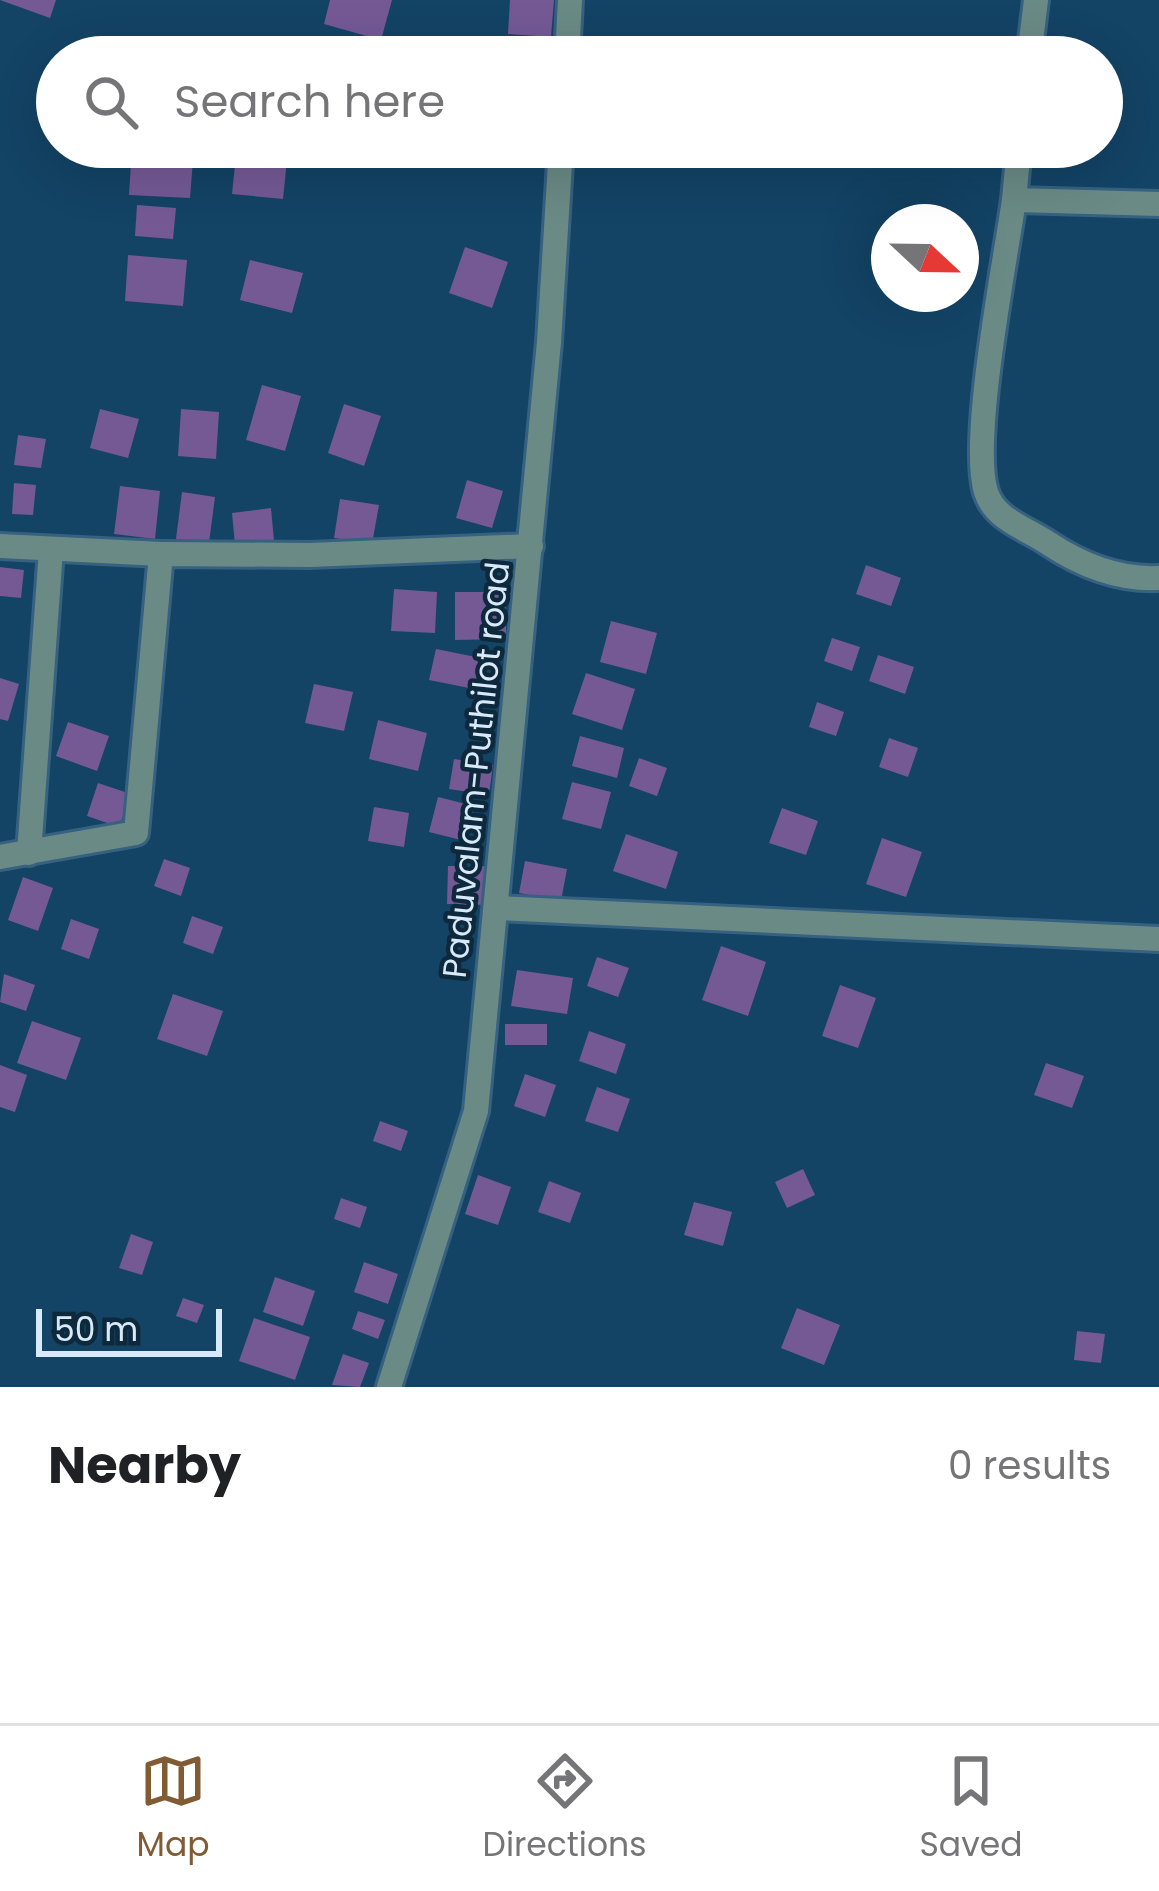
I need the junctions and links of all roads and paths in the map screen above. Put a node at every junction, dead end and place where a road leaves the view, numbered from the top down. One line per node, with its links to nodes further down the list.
1 (571, 0): 3 (street)
2 (1036, 0): 4 (street)
3 (568, 36)
4 (1032, 36)
5 (559, 168): 10 (street, Paduvalam-Puthilot road)
6 (1017, 168): 7 (street)
7 (1013, 200): 8 (street); 13 (street)
8 (1159, 204)
9 (0, 545): 11 (street)
10 (531, 546): 12 (street); 16 (street, Paduvalam-Puthilot road)
11 (51, 550): 12 (street); 14 (street)
12 (161, 554): 14 (street)
13 (1159, 578)
14 (29, 853): 15 (street)
15 (0, 857)
16 (497, 908): 17 (street); 18 (street, Paduvalam-Puthilot road)
17 (1159, 939)
18 (389, 1387)

